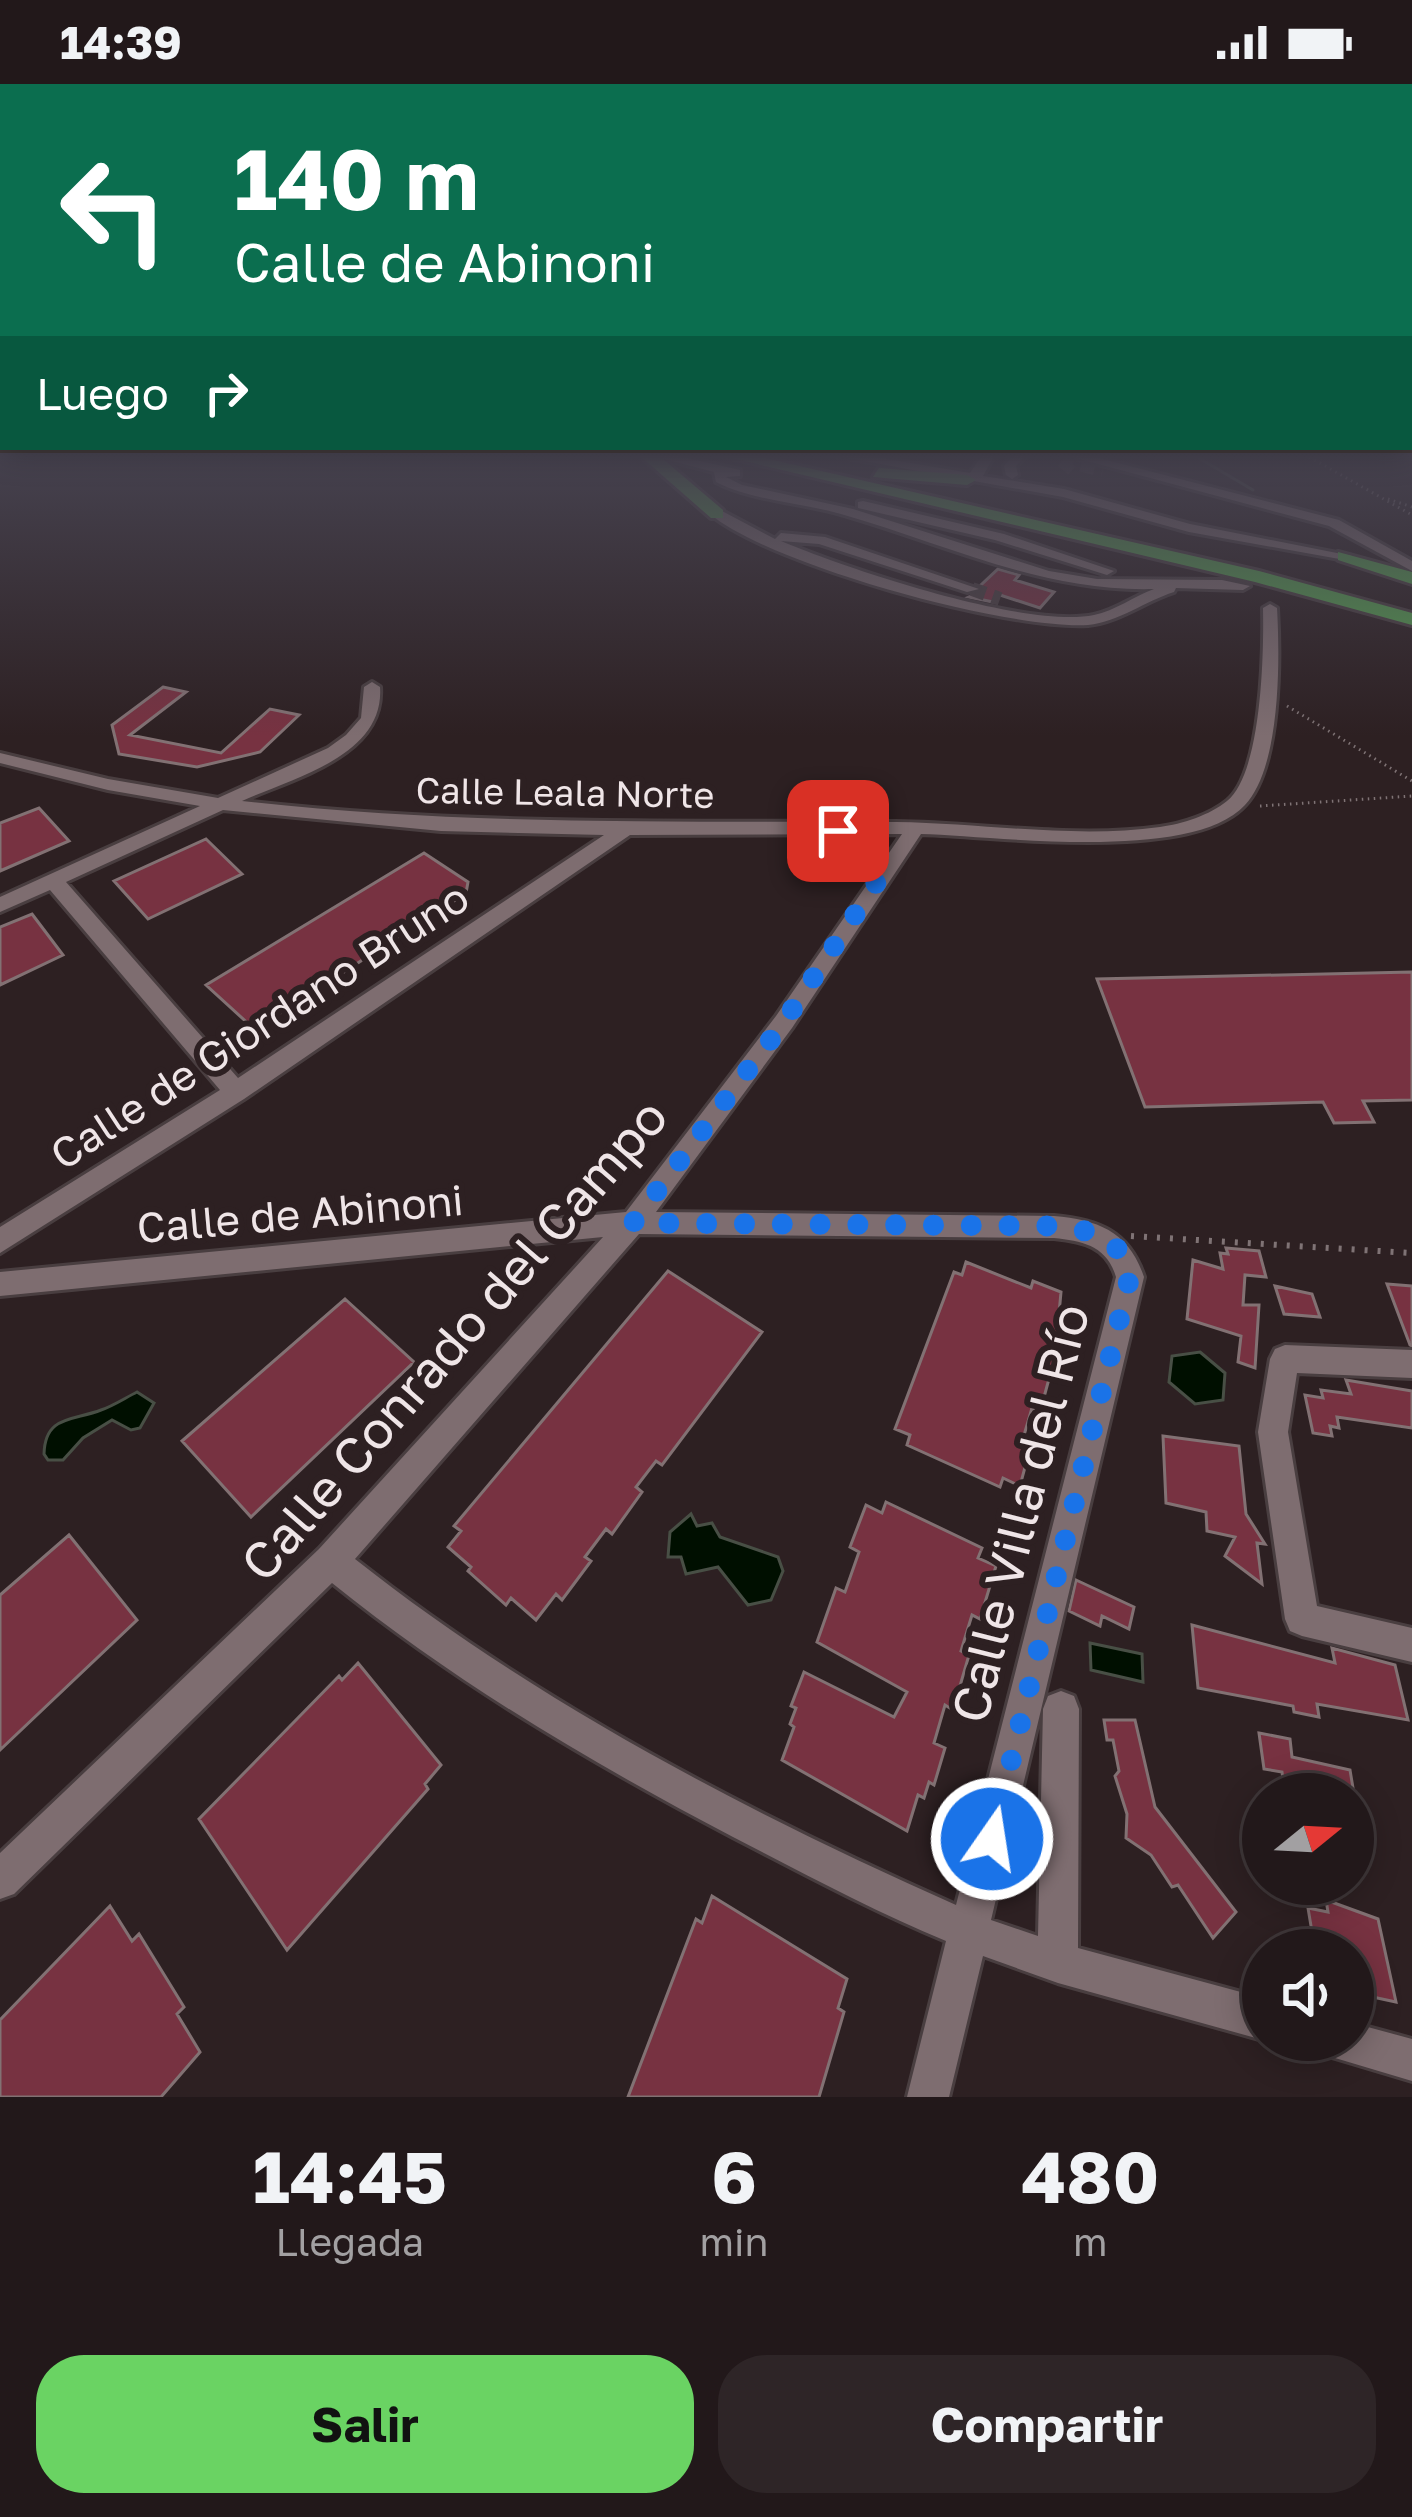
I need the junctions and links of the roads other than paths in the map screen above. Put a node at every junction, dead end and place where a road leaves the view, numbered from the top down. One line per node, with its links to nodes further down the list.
1 (784, 548): 22 (street)
2 (846, 548): 18 (street)
3 (945, 548): 12 (street)
4 (982, 548): 12 (street)
5 (1027, 548): 16 (street)
6 (1122, 548): 23 (highway)
7 (1203, 548): 20 (highway)
8 (1304, 548): 11 (street)
9 (1340, 548): 13 (street)
10 (1378, 548): 14 (street)
11 (1345, 556): 13 (highway)
12 (1000, 562): 16 (street)
13 (1372, 565): 15 (highway)
14 (1412, 567)
15 (1412, 578)
16 (1183, 580): 17 (street)
17 (1233, 585): 22 (street); 23 (highway)
18 (972, 589)
19 (1000, 599): 22 (street)
20 (1412, 603)
21 (1270, 608): 28 (street, Calle Leala Norte)
22 (1039, 615)
23 (1412, 620)
24 (372, 687): 26 (street)
25 (0, 758): 26 (street, Calle Leala Norte)
26 (222, 805): 27 (street, Calle Leala Norte); 33 (street)
27 (528, 828): 30 (street, Calle Leala Norte); 31 (street)
28 (916, 828): 29 (street, Calle Leala Norte); 32 (street, Calle Conrado del Campo)
29 (826, 829): 30 (street, Calle Leala Norte); 32 (street)
30 (625, 830): 31 (street, Calle de Giordano Bruno)
31 (560, 874): 35 (street, Calle de Giordano Bruno)
32 (882, 874): 36 (street, Calle Conrado del Campo)
33 (53, 881): 34 (street); 35 (street)
34 (0, 905)
35 (236, 1092): 38 (street, Calle de Giordano Bruno)
36 (633, 1223): 37 (street, Calle de Abinoni); 39 (street, Calle de Abinoni); 41 (street, Calle Conrado del Campo)
37 (1110, 1239): 45 (street, Calle Villa del Río)
38 (0, 1241)
39 (0, 1284)
40 (1412, 1364): 42 (street)
41 (331, 1561): 44 (street, Calle Conrado del Campo); 45 (street)
42 (1412, 1645)
43 (1061, 1709): 46 (street)
44 (0, 1880)
45 (969, 1936): 46 (street); 50 (street, Calle Villa del Río)
46 (1058, 1963): 47 (street)
47 (1242, 2013)
48 (1374, 2049): 49 (street)
49 (1412, 2060)
50 (928, 2097)

